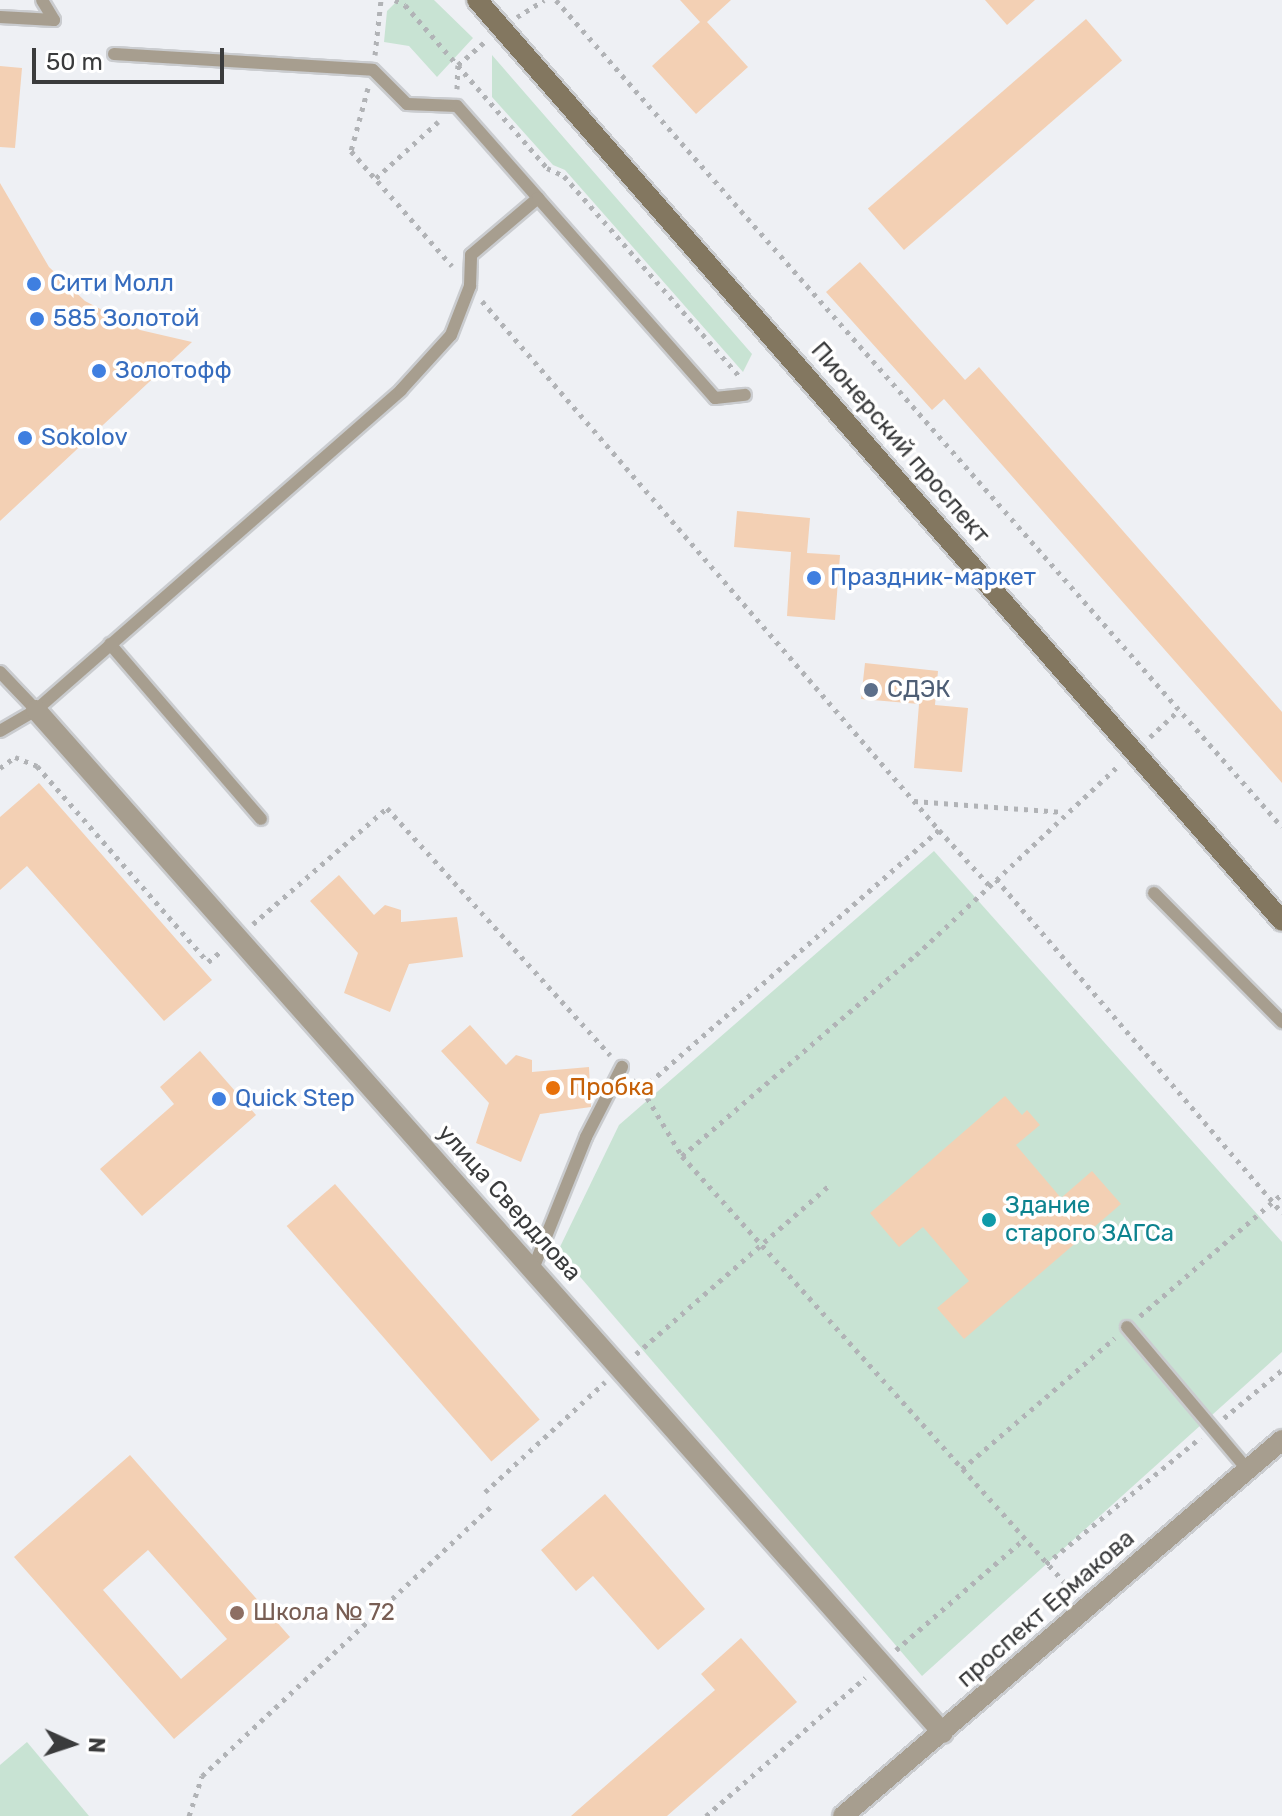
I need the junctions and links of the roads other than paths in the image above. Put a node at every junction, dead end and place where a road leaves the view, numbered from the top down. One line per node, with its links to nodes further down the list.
1 (42, 0): 3 (lane)
2 (477, 1): 13 (main road, Пионерский проспект)
3 (0, 17)
4 (114, 54): 5 (lane)
5 (538, 198): 6 (lane); 7 (lane)
6 (748, 392)
7 (110, 644): 9 (lane); 11 (lane)
8 (0, 672): 9 (lane)
9 (36, 710): 10 (lane); 16 (street, улица Свердлова)
10 (0, 731)
11 (261, 819)
12 (1154, 893): 14 (lane)
13 (1282, 921)
14 (1282, 1022)
15 (622, 1067): 16 (lane)
16 (533, 1269): 20 (street, улица Свердлова)
17 (1127, 1327): 19 (lane)
18 (1282, 1440): 19 (street, проспект Ермакова)
19 (1247, 1469): 20 (street, проспект Ермакова)
20 (943, 1733): 21 (street, проспект Ермакова)
21 (843, 1816)

